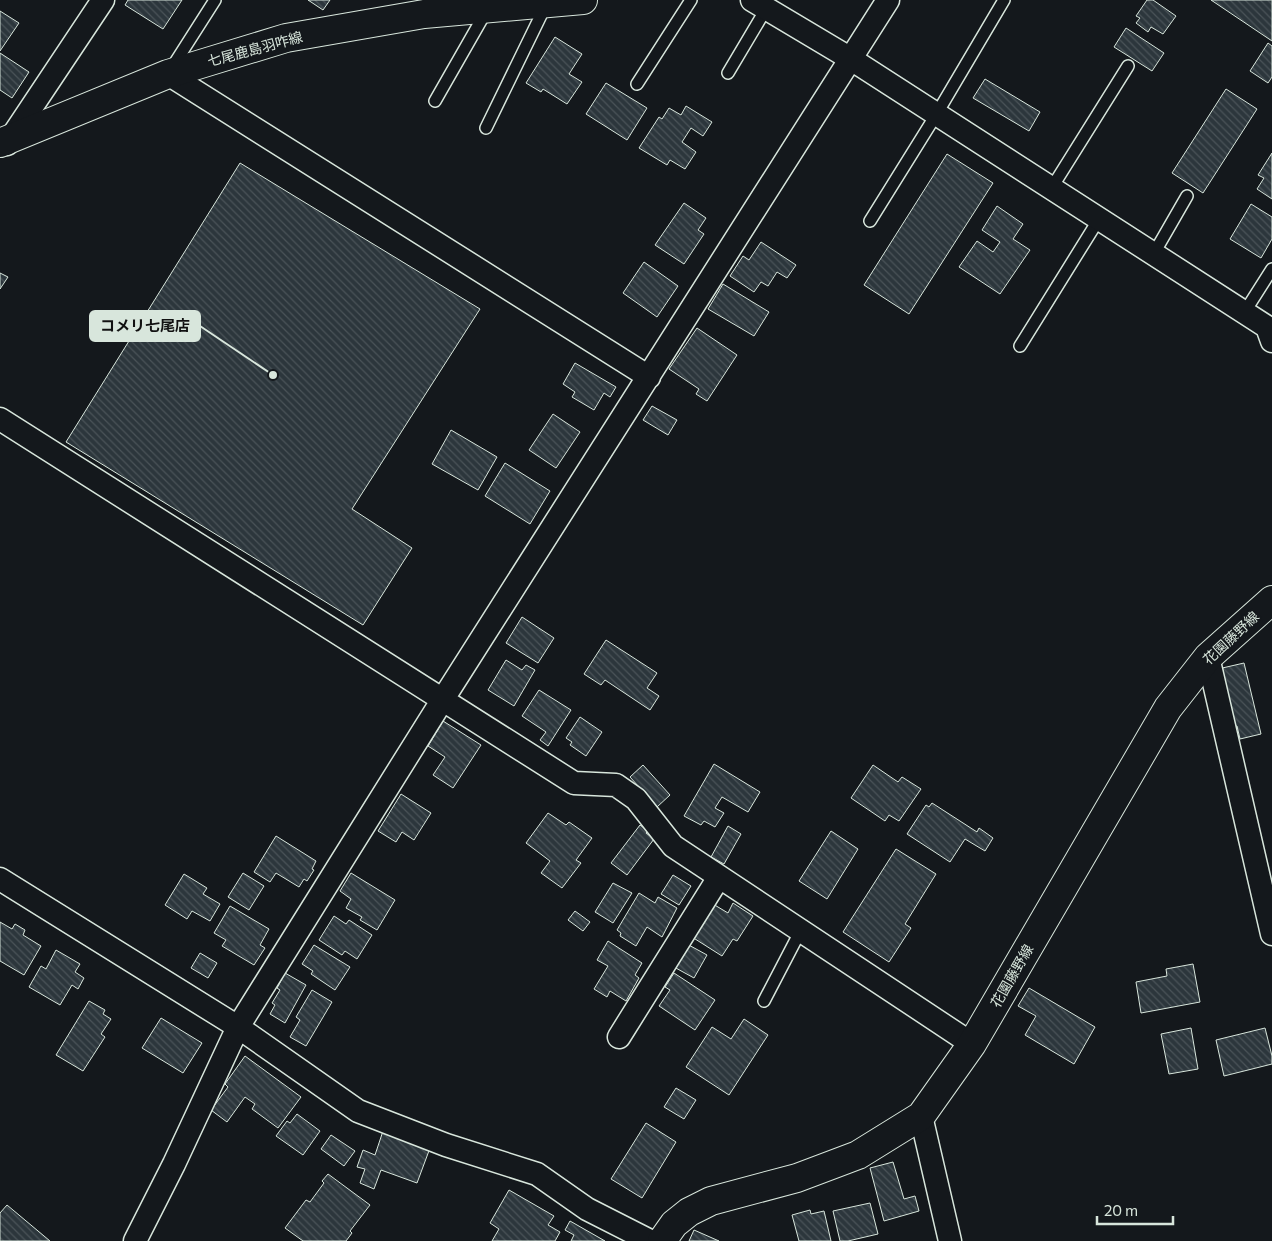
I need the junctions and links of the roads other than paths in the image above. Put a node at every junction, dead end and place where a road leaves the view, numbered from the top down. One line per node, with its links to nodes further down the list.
1 (103, 0): 18 (street)
2 (215, 0): 13 (lane)
3 (582, 0): 7 (main road, 七尾鹿島羽咋線)
4 (691, 0): 14 (lane)
5 (888, 0): 10 (street)
6 (1004, 0): 16 (lane)
7 (535, 3): 9 (main road, 七尾鹿島羽咋線); 17 (lane)
8 (759, 4): 10 (street); 12 (lane)
9 (488, 8): 13 (main road, 七尾鹿島羽咋線); 15 (lane)
10 (851, 59): 16 (street); 28 (street)
11 (1128, 66): 19 (lane)
12 (728, 73)
13 (168, 74): 18 (main road, 七尾鹿島羽咋線); 28 (street)
14 (638, 84)
15 (435, 101)
16 (936, 114): 19 (street); 22 (lane)
17 (486, 128)
18 (3, 146)
19 (1051, 189): 21 (street)
20 (1187, 196): 23 (lane)
21 (1099, 219): 23 (street); 27 (lane)
22 (870, 221)
23 (1153, 255): 25 (street)
24 (1272, 269): 25 (lane)
25 (1244, 313): 26 (street)
26 (1272, 341)
27 (1020, 346)
28 (649, 378): 32 (street)
29 (0, 419): 32 (street)
30 (1272, 600): 31 (main road, 花園藤野線)
31 (1208, 657): 36 (street); 40 (main road, 花園藤野線)
32 (443, 699): 33 (street); 38 (street)
33 (719, 877): 35 (street); 39 (street)
34 (0, 879): 38 (street)
35 (801, 930): 37 (lane); 40 (street)
36 (1272, 934)
37 (764, 1001)
38 (238, 1027): 42 (street); 43 (street)
39 (619, 1037)
40 (972, 1044): 41 (main road, 花園藤野線)
41 (921, 1116): 44 (main road, 花園藤野線); 45 (street)
42 (135, 1241)
43 (650, 1241)
44 (662, 1241)
45 (950, 1241)

